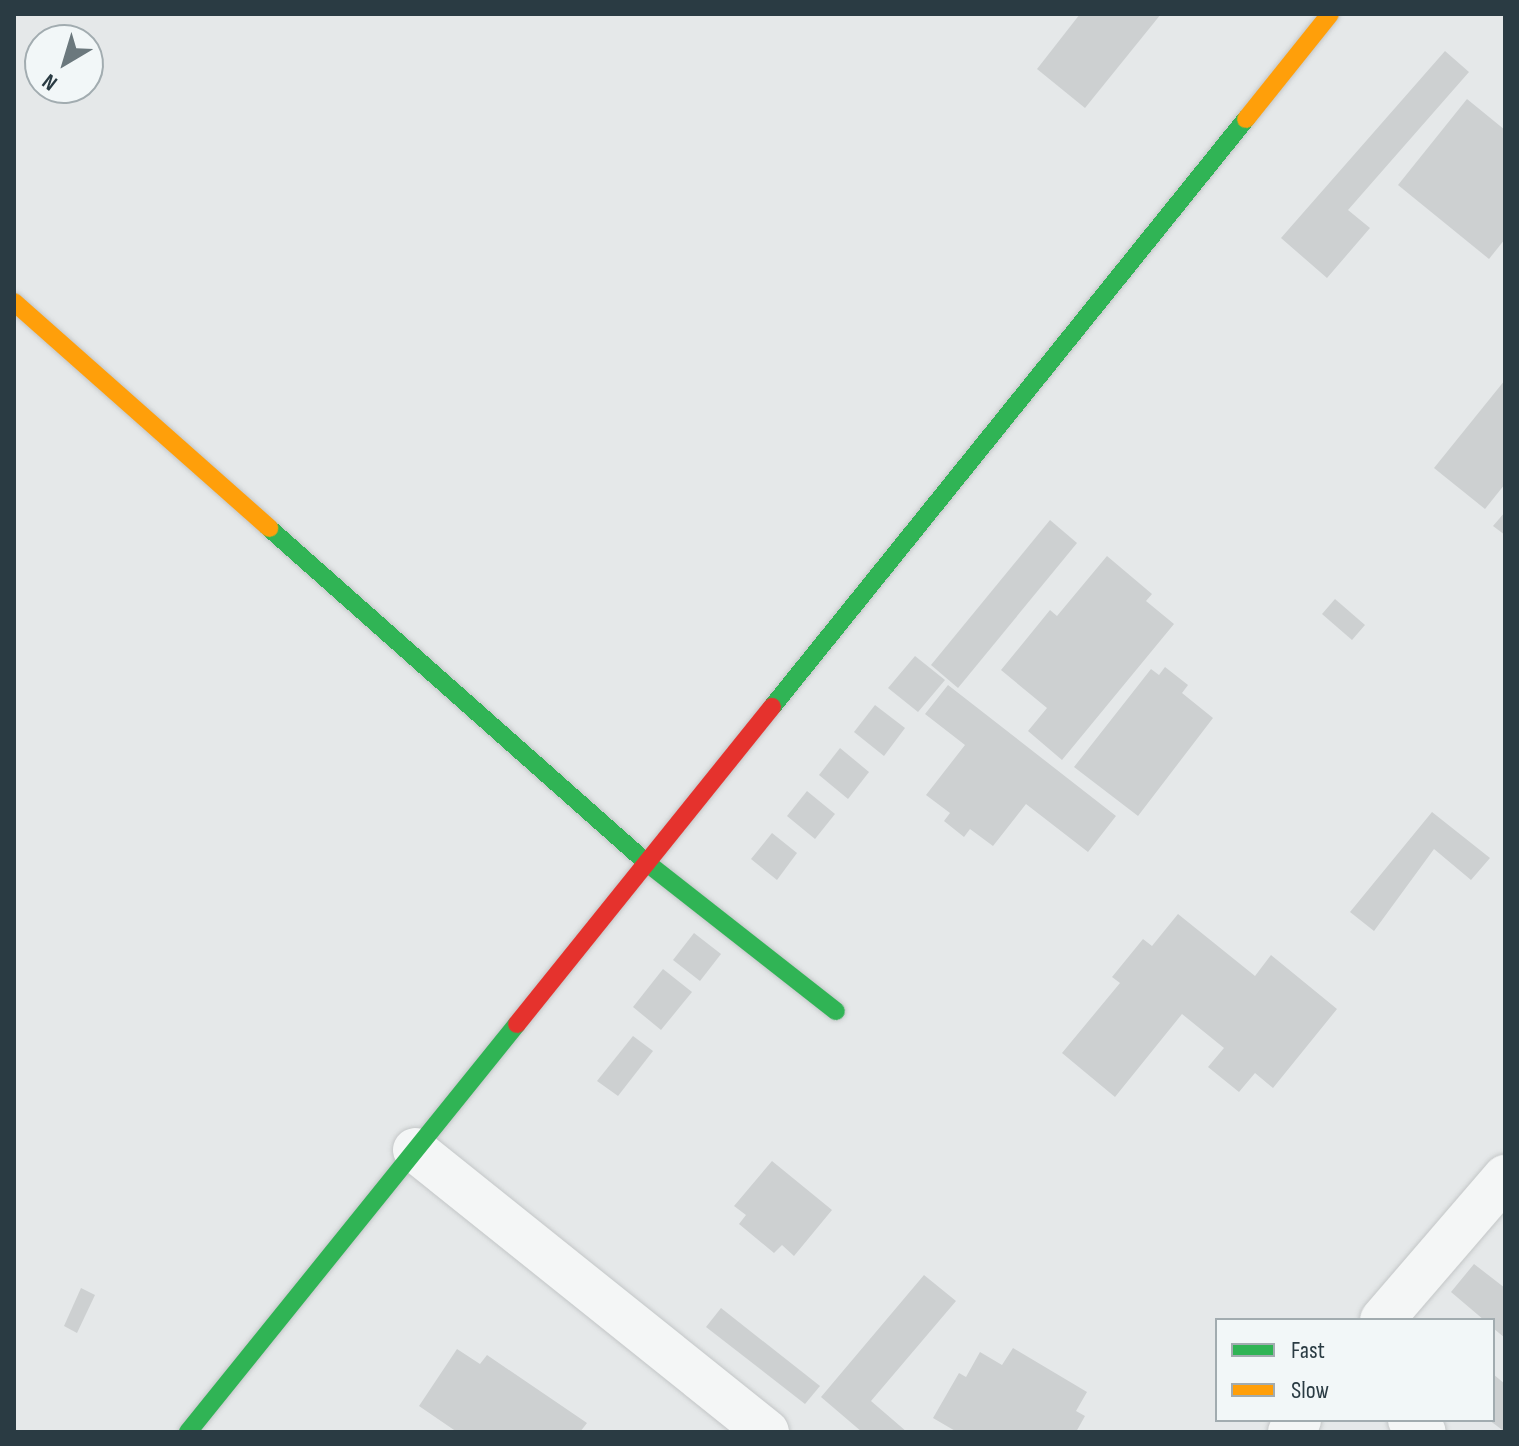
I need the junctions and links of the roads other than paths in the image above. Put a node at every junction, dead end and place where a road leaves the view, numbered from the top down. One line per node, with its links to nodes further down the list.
1 (1330, 14): 3 (street)
2 (14, 302): 3 (street)
3 (647, 863): 4 (street); 5 (street)
4 (836, 1011)
5 (415, 1150): 8 (street); 9 (street)
6 (1505, 1177): 7 (street)
7 (1384, 1318)
8 (188, 1432)
9 (767, 1432)

